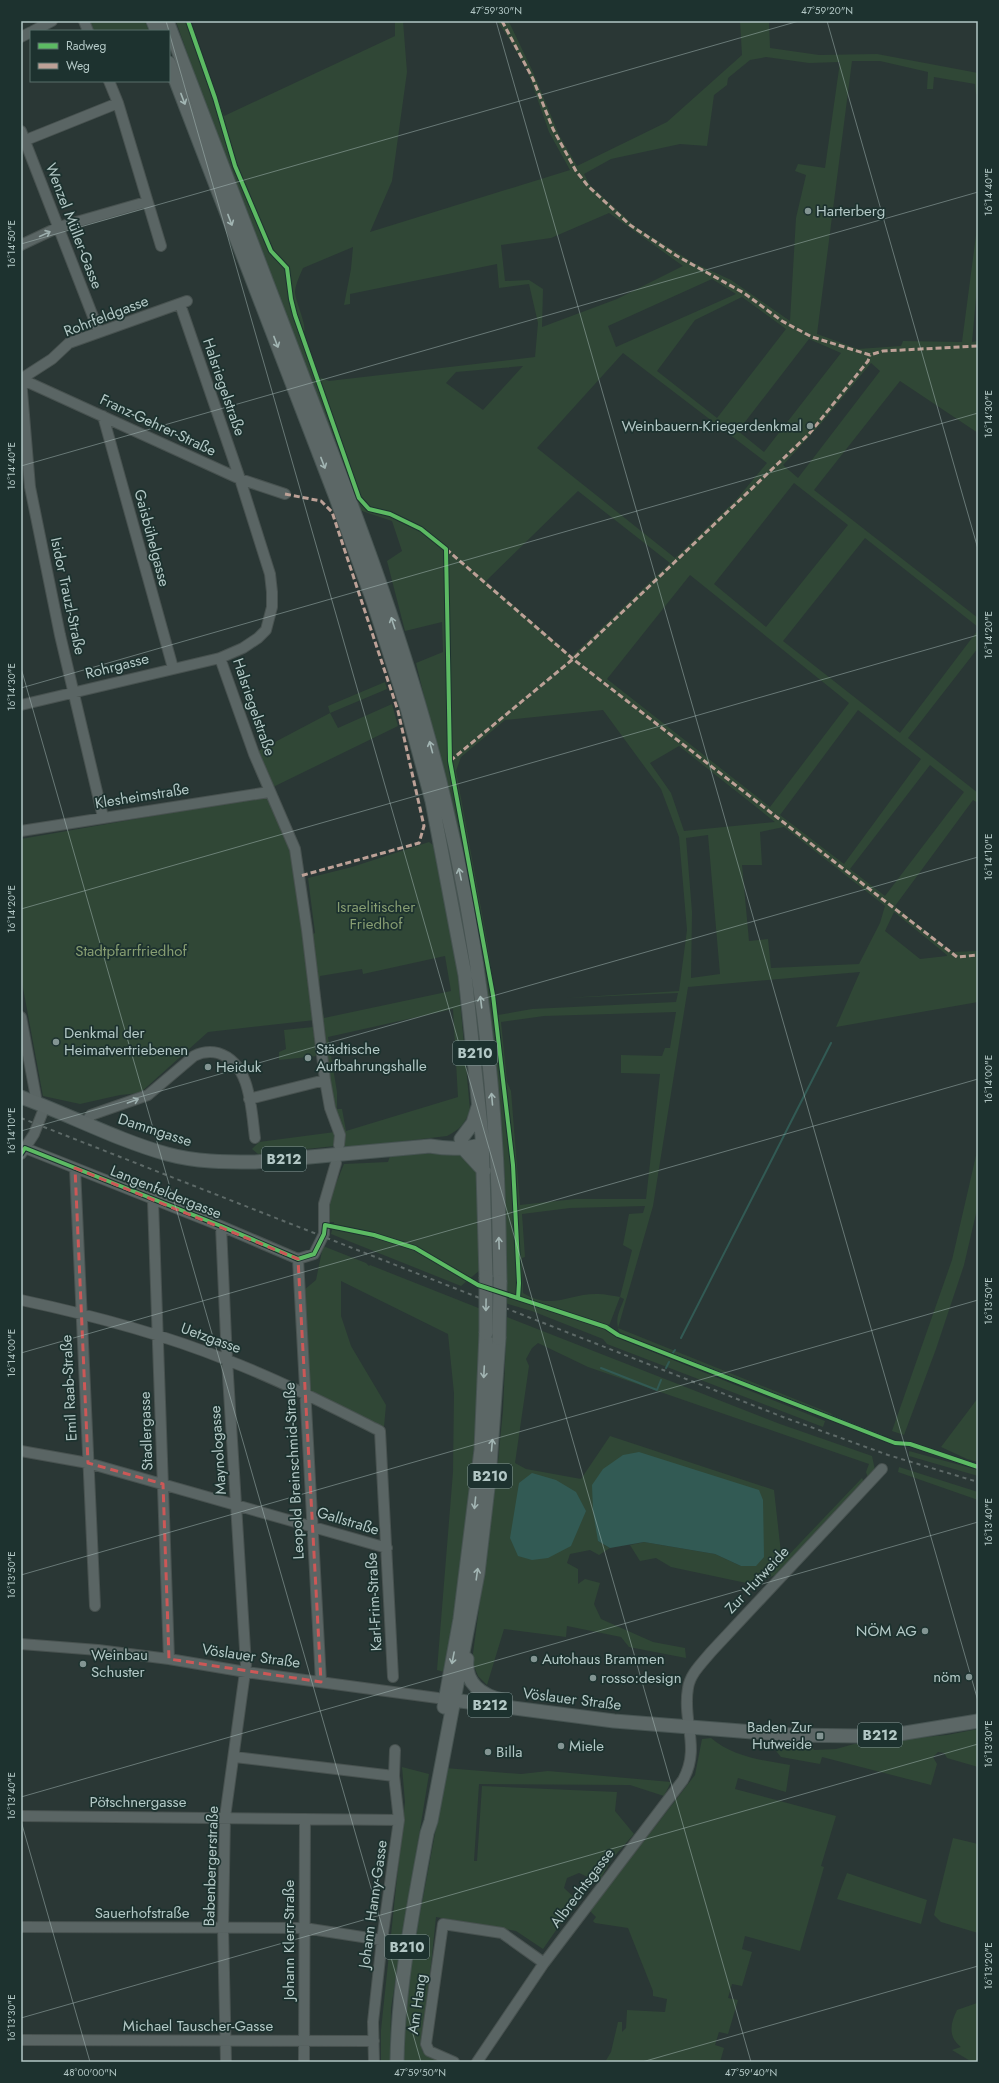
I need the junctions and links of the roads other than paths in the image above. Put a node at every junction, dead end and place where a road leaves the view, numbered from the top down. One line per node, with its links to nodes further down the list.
1 (52, 21): 3 (street)
2 (167, 21): 35 (main road, B210, one-way to 2)
3 (34, 30)
4 (30, 32): 5 (street)
5 (21, 37)
6 (170, 66): 31 (main road, B210, one-way to 31)
7 (109, 82): 8 (street)
8 (118, 103): 9 (street); 10 (street)
9 (22, 138): 11 (street, Wenzel Müller-Gasse)
10 (146, 202): 11 (street); 13 (street)
11 (59, 227): 12 (street, one-way to 11); 15 (street, Wenzel Müller-Gasse)
12 (21, 245)
13 (161, 246)
14 (184, 303): 15 (street, Rohrfeldgasse); 18 (street, Halsriegelstraße)
15 (99, 332): 16 (street, Rohrfeldgasse)
16 (21, 379): 17 (street, Franz-Gehrer-Straße); 22 (street, Isidor Trauzl-Straße)
17 (103, 416): 18 (street, Franz-Gehrer-Straße); 21 (street, Gaisbühelgasse)
18 (240, 479): 19 (street, Franz-Gehrer-Straße); 20 (street, Halsriegelstraße)
19 (285, 494)
20 (220, 658): 21 (street, Rohrgasse); 24 (street, Halsriegelstraße)
21 (173, 668): 22 (street, Rohrgasse)
22 (74, 692): 23 (street, Rohrgasse); 25 (street, Isidor Trauzl-Straße)
23 (21, 705)
24 (269, 792): 25 (street, Klesheimstraße); 28 (street, Halsriegelstraße)
25 (103, 817): 26 (street, Klesheimstraße)
26 (21, 831)
27 (21, 1017): 32 (street)
28 (325, 1080): 30 (street); 37 (street, Halsriegelstraße)
29 (21, 1097): 32 (main road, Dammgasse / B212)
30 (249, 1099): 33 (street, one-way to 30); 34 (street)
31 (479, 1101): 35 (main road, B210); 36 (main road)
32 (41, 1104): 33 (main road, Dammgasse / B212); 38 (street)
33 (86, 1122): 36 (main road, Dammgasse / B212)
34 (255, 1138)
35 (487, 1140): 36 (main road, Dammgasse / B212); 41 (main road, B210); 59 (main road, B210, one-way to 35, bridge)
36 (462, 1143): 41 (main road)
37 (339, 1145)
38 (23, 1151): 40 (street, Langenfeldergasse)
39 (336, 1164): 44 (street)
40 (75, 1168): 42 (street, Langenfeldergasse); 46 (street, Emil Raab-Straße)
41 (484, 1171): 65 (main road, B210, one-way to 65, bridge)
42 (153, 1200): 43 (street, Langenfeldergasse); 47 (street, Stadlergasse)
43 (221, 1226): 44 (street, Langenfeldergasse); 48 (street, Maynologasse)
44 (298, 1259): 49 (street, Leopold Breinschmid-Straße)
45 (21, 1300): 46 (street, Uetzgasse)
46 (80, 1313): 47 (street, Uetzgasse); 52 (street, Emil Raab-Straße)
47 (158, 1335): 48 (street, Uetzgasse); 54 (street, Stadlergasse)
48 (227, 1360): 49 (street, Uetzgasse); 55 (street, Maynologasse)
49 (305, 1394): 50 (street, Uetzgasse); 56 (street, Leopold Breinschmid-Straße)
50 (380, 1431): 57 (street, Karl-Frim-Straße)
51 (21, 1451): 52 (street, Gallstraße)
52 (88, 1463): 54 (street, Gallstraße); 58 (street, Emil Raab-Straße)
53 (882, 1469): 68 (street, Zur Hutweide)
54 (163, 1484): 55 (street, Gallstraße); 61 (street, Stadlergasse)
55 (237, 1505): 56 (street, Gallstraße); 62 (street, Maynologasse)
56 (312, 1526): 57 (street, Gallstraße); 64 (street, Leopold Breinschmid-Straße)
57 (387, 1548): 63 (street, Karl-Frim-Straße)
58 (95, 1606)
59 (471, 1613): 65 (main road, B210); 66 (main road, B210)
60 (21, 1644): 61 (street, Vöslauer Straße)
61 (169, 1660): 62 (street, Vöslauer Straße)
62 (246, 1672): 64 (street, Vöslauer Straße); 70 (street, Babenbergerstraße)
63 (393, 1677)
64 (321, 1682): 65 (street, Vöslauer Straße)
65 (450, 1700): 66 (main road, Vöslauer Straße / B212); 88 (main road, B210)
66 (525, 1710): 68 (main road, Vöslauer Straße / B212)
67 (978, 1722): 68 (main road, Vöslauer Straße / B212)
68 (689, 1727): 80 (street, Albrechtsgasse)
69 (395, 1750): 71 (street, Johann Hanny-Gasse)
70 (234, 1757): 71 (street); 73 (street, Babenbergerstraße)
71 (394, 1776): 75 (street, Johann Hanny-Gasse)
72 (21, 1816): 73 (street, Pötschnergasse)
73 (225, 1817): 74 (street, Pötschnergasse); 77 (street, Babenbergerstraße)
74 (305, 1819): 75 (street, Pötschnergasse); 78 (street, Johann Klerr-Straße)
75 (399, 1820): 79 (street, Johann Hanny-Gasse)
76 (21, 1927): 77 (street, Sauerhofstraße)
77 (223, 1928): 78 (street, Sauerhofstraße); 84 (street, Babenbergerstraße)
78 (304, 1928): 79 (street, Sauerhofstraße); 82 (street, Johann Klerr-Straße)
79 (382, 1940): 83 (street, Johann Hanny-Gasse)
80 (544, 1963): 89 (street, Am Hang); 90 (street, Albrechtsgasse)
81 (21, 2040): 84 (street, Michael Tauscher-Gasse)
82 (304, 2040): 83 (street, Michael Tauscher-Gasse); 84 (street, Michael Tauscher-Gasse); 86 (street, Johann Klerr-Straße)
83 (374, 2041): 87 (street, Johann Hanny-Gasse)
84 (224, 2042): 85 (street, Babenbergerstraße)
85 (226, 2062)
86 (304, 2062)
87 (374, 2062)
88 (398, 2062)
89 (454, 2062)
90 (478, 2062)

